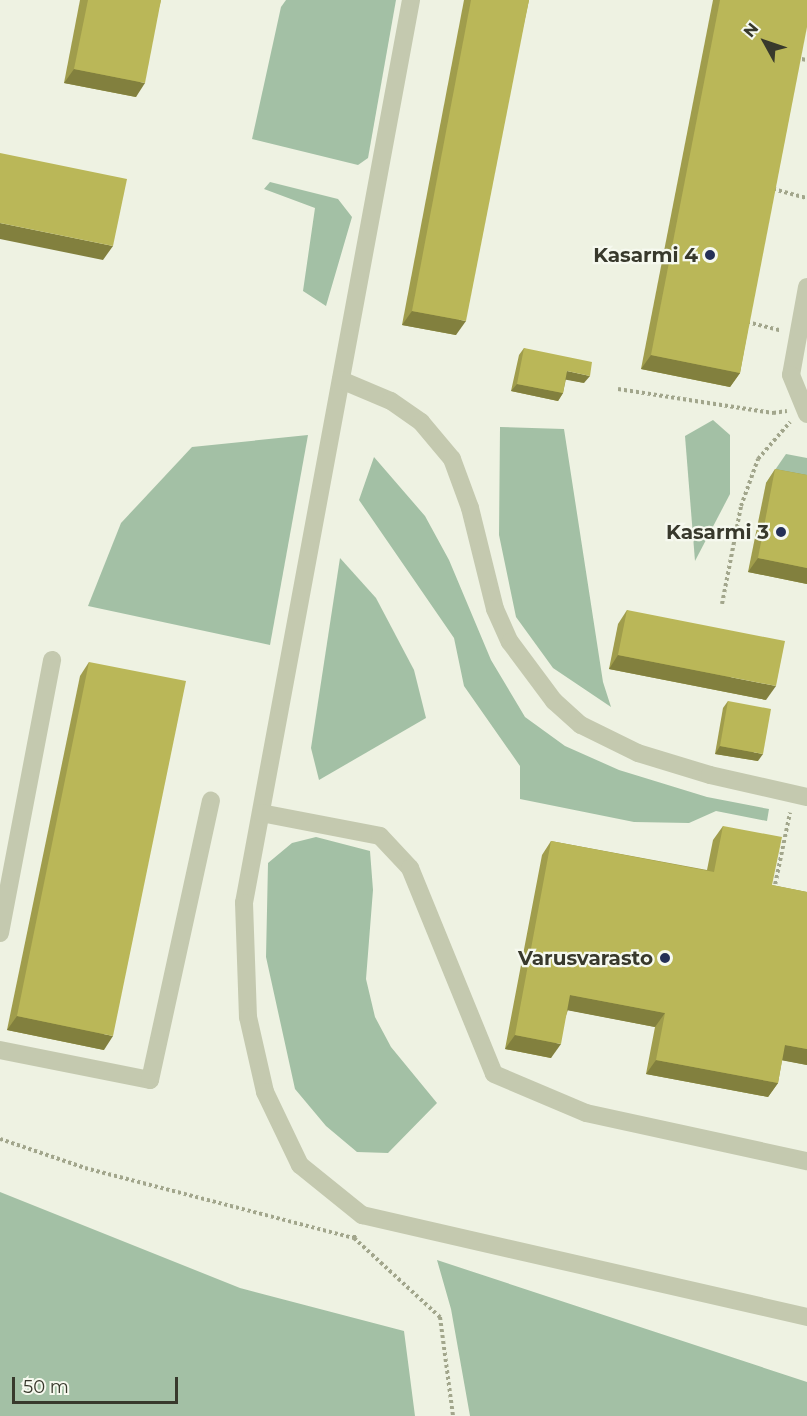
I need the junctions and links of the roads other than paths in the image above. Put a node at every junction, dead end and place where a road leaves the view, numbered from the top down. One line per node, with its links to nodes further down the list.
1 (411, 0): 3 (lane)
2 (807, 287): 4 (lane)
3 (341, 380): 6 (lane); 8 (lane)
4 (804, 411)
5 (52, 660): 9 (lane)
6 (800, 795)
7 (211, 801): 10 (lane)
8 (261, 813): 11 (lane); 12 (lane)
9 (0, 933)
10 (0, 1050)
11 (807, 1161)
12 (807, 1317)

